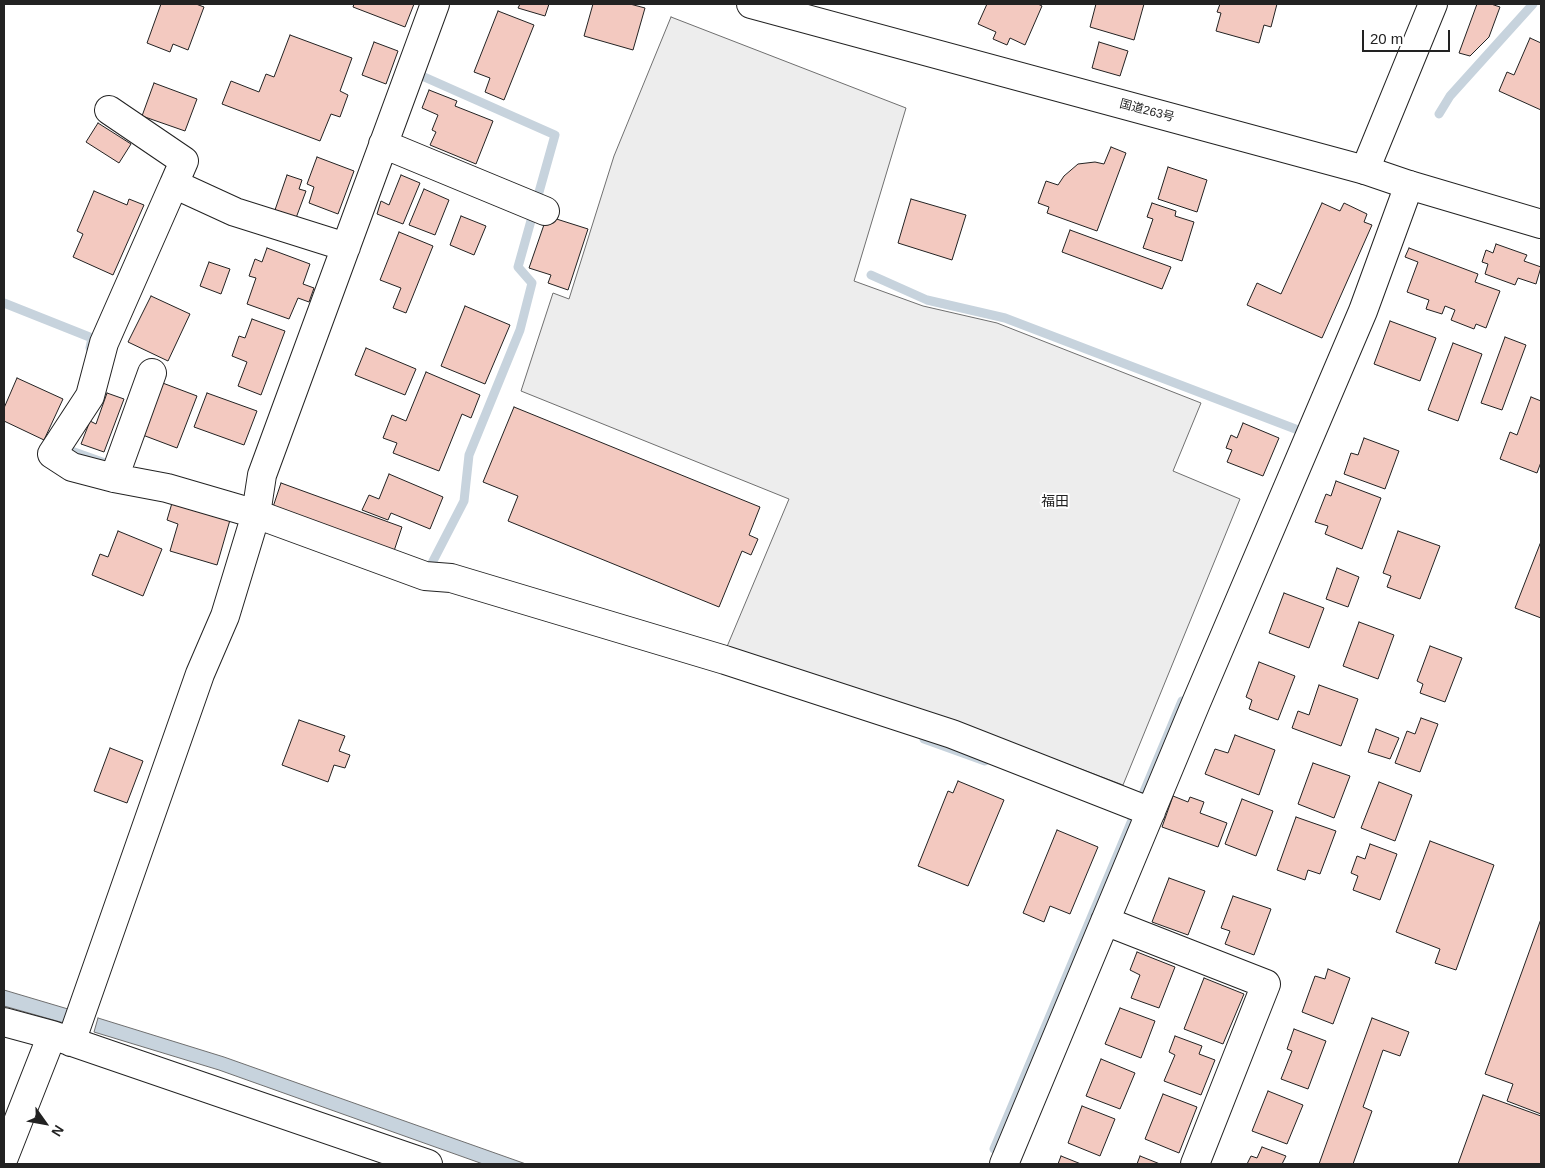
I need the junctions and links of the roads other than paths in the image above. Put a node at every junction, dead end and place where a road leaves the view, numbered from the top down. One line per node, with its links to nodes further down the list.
1 (435, 4): 5 (main road)
2 (751, 4): 6 (main road, 国道263号)
3 (1433, 4): 6 (main road)
4 (109, 110): 7 (main road)
5 (383, 144): 9 (main road); 11 (main road)
6 (1365, 170): 8 (main road, 国道263号)
7 (174, 184): 11 (main road); 13 (main road)
8 (1409, 185): 10 (main road, 国道263号); 15 (main road)
9 (536, 207)
10 (1541, 224)
11 (337, 245): 14 (main road)
12 (152, 373): 13 (main road)
13 (117, 468): 14 (main road)
14 (256, 514): 15 (main road); 18 (main road)
15 (1139, 807): 16 (main road)
16 (1105, 921): 21 (main road); 22 (main road)
17 (4, 1022): 18 (main road)
18 (70, 1029): 19 (main road); 20 (main road)
19 (4, 1157)
20 (428, 1164)
21 (1004, 1164)
22 (1196, 1164)

